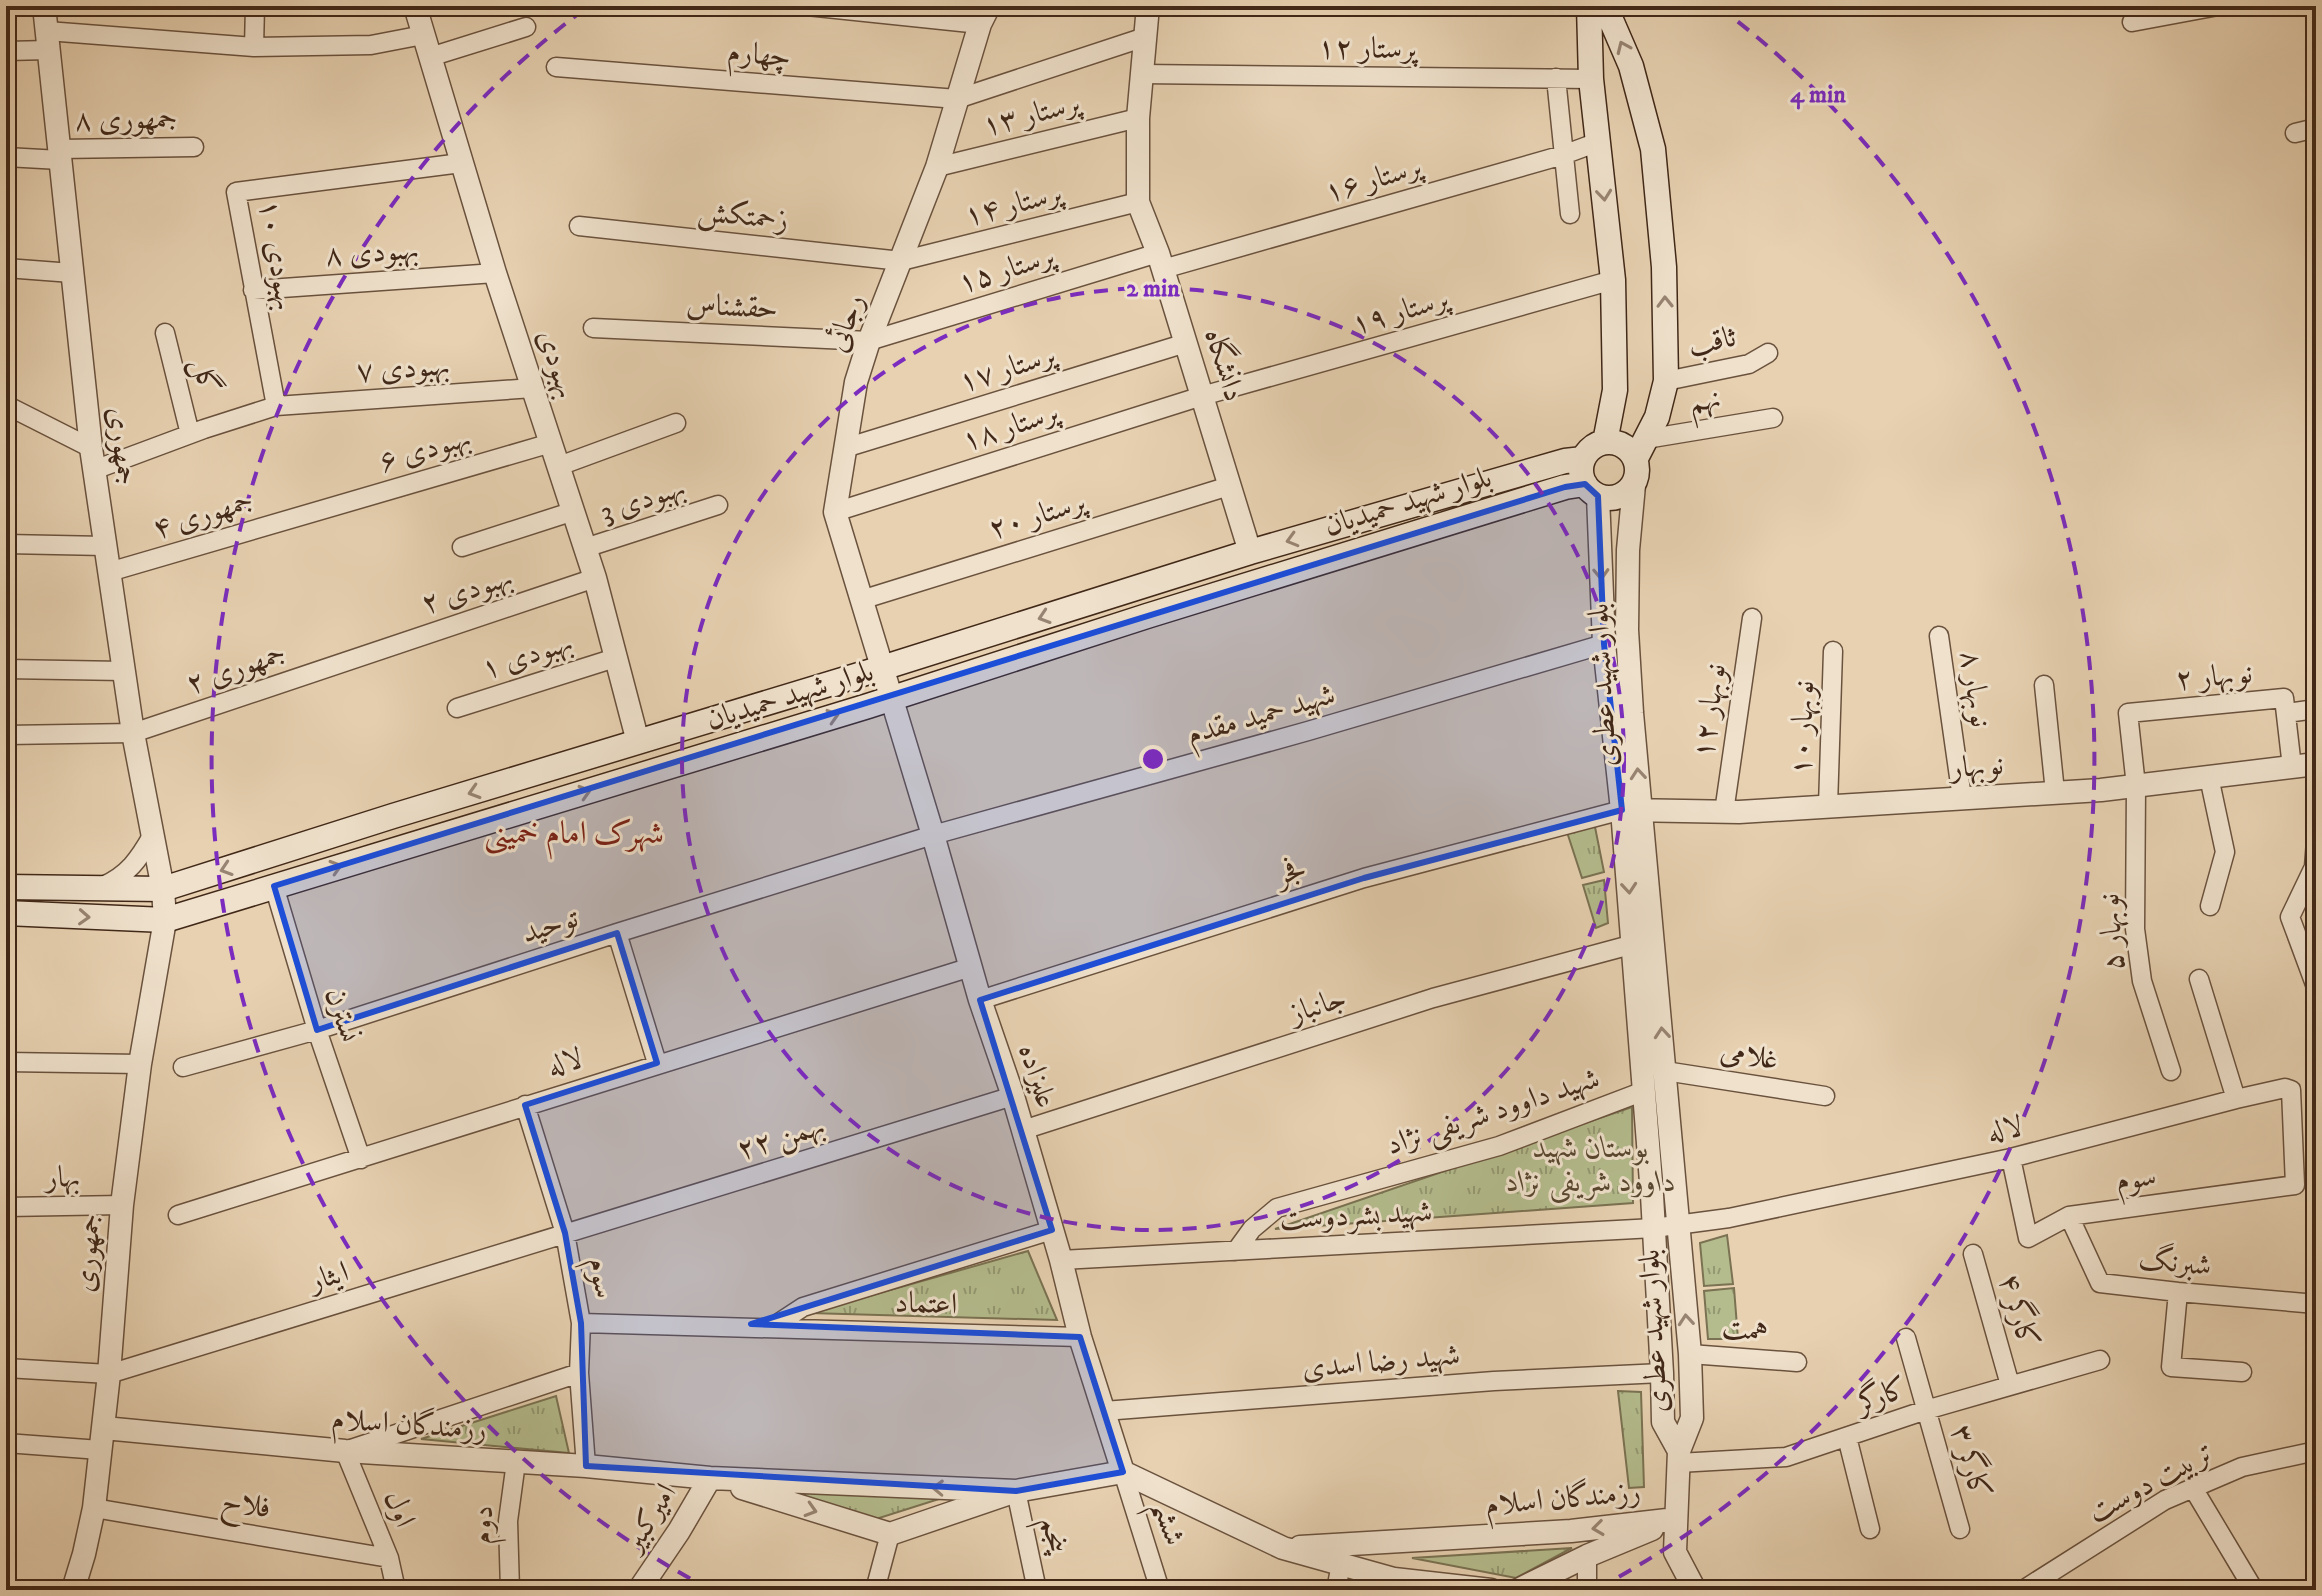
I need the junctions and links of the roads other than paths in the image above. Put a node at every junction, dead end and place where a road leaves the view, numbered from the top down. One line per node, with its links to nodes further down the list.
1 (44, 6): 13 (street, جمهوری)
2 (255, 6): 14 (street)
3 (415, 6): 11 (street, بهبودی)
4 (807, 6): 8 (street)
5 (1148, 6): 12 (street, دانشگاه)
6 (2218, 6): 9 (street)
7 (1591, 10): 20 (main road); 47 (main road, one-way to 7)
8 (984, 15): 21 (street, رجائی)
9 (2132, 22)
10 (526, 27): 16 (street)
11 (423, 35): 14 (street); 16 (street, بهبودی)
12 (1145, 37): 18 (street, دانشگاه); 21 (street)
13 (48, 40): 14 (street); 15 (street); 27 (street, جمهوری)
14 (254, 47)
15 (6, 51)
16 (430, 57): 30 (street, بهبودی)
17 (556, 67): 21 (street, چهارم)
18 (1142, 74): 19 (street, پرستار ۱۲); 22 (street, دانشگاه)
19 (1556, 78): 20 (street, پرستار ۱۲); 28 (street)
20 (1591, 79): 25 (main road)
21 (957, 99): 31 (street, رجائی)
22 (1138, 118): 31 (street, پرستار ۱۳); 32 (street, دانشگاه)
23 (2316, 128): 24 (street)
24 (2295, 133)
25 (1598, 142): 28 (street, پرستار ۱۶); 40 (main road, one-way to 40)
26 (194, 147): 27 (street, جمهوری ۸)
27 (60, 154): 29 (street, جمهوری ۸); 38 (street, جمهوری)
28 (1563, 155): 33 (street); 36 (street, پرستار ۱۶)
29 (6, 157)
30 (461, 163): 39 (street, بهبودی); 41 (street, بهبودی ۱۰)
31 (937, 167): 35 (street, رجائی)
32 (1138, 202): 35 (street, پرستار ۱۴); 36 (street, دانشگاه)
33 (1570, 214)
34 (579, 226): 35 (street, زحمتکش)
35 (901, 261): 44 (street, رجائی)
36 (1161, 261): 44 (street, پرستار ۱۵); 45 (street, دانشگاه)
37 (6, 268): 38 (street)
38 (72, 273): 59 (street, جمهوری)
39 (495, 273): 41 (street, بهبودی ۸); 48 (street, بهبودی)
40 (1613, 280): 49 (street, پرستار ۱۹); 55 (main road)
41 (253, 290): 51 (street, بهبودی ۱۰)
42 (593, 328): 44 (street, حقشناس)
43 (165, 333): 54 (street, گل)
44 (869, 341): 57 (street, رجائی)
45 (1186, 343): 49 (street, دانشگاه); 57 (street, پرستار ۱۷)
46 (1768, 353): 47 (street, ثاقب)
47 (1666, 381): 58 (main road)
48 (533, 388): 51 (street, بهبودی ۷); 56 (street, بهبودی)
49 (1202, 396): 63 (street, دانشگاه); 68 (street, پرستار ۱۸)
50 (6, 405): 59 (street)
51 (276, 406): 54 (street, بهبودی ۷)
52 (1773, 418): 58 (street, نهم)
53 (676, 423): 61 (street)
54 (190, 434): 59 (street, بهبودی ۷)
55 (1605, 442): 58 (main road); 60 (main road)
56 (551, 443): 61 (street, بهبودی); 66 (street, بهبودی ۶)
57 (845, 448): 68 (street, رجائی)
58 (1641, 448): 62 (main road)
59 (92, 459): 71 (street, جمهوری)
60 (1583, 459): 64 (main road); 74 (main road, بلوار شهید حمیدیان, one-way to 74)
61 (559, 466): 67 (street, بهبودی)
62 (1634, 485): 64 (main road); 106 (street, بلوار شهید عطری, one-way to 62)
63 (1229, 486): 74 (street, دانشگاه); 78 (street, پرستار ۲۰)
64 (1591, 490): 79 (main road, بلوار شهید حمیدیان); 82 (street, بلوار شهید عطری, one-way to 82)
65 (718, 505): 73 (street, بهبودی 3)
66 (314, 511): 75 (street, جمهوری ۴)
67 (574, 511): 72 (street); 73 (street, بهبودی)
68 (835, 512): 78 (street, رجائی)
69 (6, 527): 70 (street)
70 (13, 544): 71 (street)
71 (105, 546): 75 (street, جمهوری)
72 (462, 547)
73 (585, 548): 76 (street, بهبودی)
74 (1250, 552): 77 (main road, بلوار شهید حمیدیان)
75 (109, 572): 88 (street, جمهوری)
76 (595, 578): 84 (street, بهبودی ۲); 85 (street, بهبودی)
77 (1136, 588): 79 (main road); 86 (main road, بلوار شهید حمیدیان, one-way to 86)
78 (861, 600): 86 (street, رجائی)
79 (1147, 616): 90 (main road, بلوار شهید حمیدیان)
80 (1752, 618): 107 (street, نوبهار ۱۲)
81 (1939, 636): 104 (street, نوبهار ۸)
82 (1604, 644): 106 (street, بلوار شهید عطری); 109 (street, شهید حمید مقدم)
83 (1833, 651): 105 (street, نوبهار ۱۰)
84 (357, 658): 95 (street, جمهوری ۲)
85 (615, 658): 91 (street, بهبودی ۱); 97 (street, بهبودی)
86 (882, 668): 90 (street, رجائی); 97 (main road, بلوار شهید حمیدیان)
87 (6, 669): 88 (street)
88 (123, 671): 95 (street, جمهوری)
89 (2044, 685): 103 (street)
90 (891, 698): 100 (main road, بلوار شهید حمیدیان, one-way to 90); 109 (street, علیزاده)
91 (457, 708)
92 (2316, 709): 94 (street)
93 (2128, 713): 94 (street, نوبهار ۲); 102 (street, نوبهار ۵)
94 (2286, 713): 99 (street, نوبهار ۲)
95 (133, 733): 96 (street, جمهوری ۲); 110 (street, جمهوری)
96 (6, 735)
97 (638, 742): 100 (main road); 108 (main road, بلوار شهید حمیدیان, one-way to 108)
98 (2316, 764): 99 (street, نوبهار)
99 (2292, 767): 101 (street, نوبهار)
100 (647, 774): 112 (main road, بلوار شهید حمیدیان, one-way to 100)
101 (2209, 777): 102 (street, نوبهار); 117 (street)
102 (2136, 786): 103 (street, نوبهار); 132 (street, نوبهار ۵)
103 (2055, 792): 104 (street, نوبهار)
104 (1962, 798): 105 (street, نوبهار)
105 (1828, 806): 107 (street, نوبهار)
106 (1632, 809): 107 (street, نوبهار); 121 (street, بلوار شهید عطری, one-way to 121); 125 (street, فجر); 131 (street, بلوار شهید عطری, one-way to 106)
107 (1724, 812)
108 (393, 816): 112 (main road); 116 (main road, بلوار شهید حمیدیان, one-way to 116)
109 (933, 835): 120 (street, توحید); 122 (street, علیزاده)
110 (152, 836): 115 (street); 116 (street, جمهوری)
111 (2316, 841): 124 (street)
112 (405, 846): 113 (main road, بلوار شهید حمیدیان, one-way to 112)
113 (274, 886): 119 (main road, بلوار شهید حمیدیان); 126 (street, نسترن)
114 (6, 887): 115 (main road, بلوار شهید حمیدیان)
115 (98, 888): 116 (main road, بلوار شهید حمیدیان)
116 (163, 889): 119 (street, جمهوری)
117 (2210, 906)
118 (6, 913): 119 (main road, بلوار شهید حمیدیان, one-way to 119)
119 (165, 920): 129 (street, جمهوری)
120 (617, 933): 126 (street, توحید); 128 (street)
121 (1634, 944): 133 (street, بلوار شهید عطری); 138 (street, جانباز)
122 (971, 967): 125 (street, علیزاده); 128 (street, لاله)
123 (2199, 979): 136 (street)
124 (2316, 987)
125 (980, 1000): 134 (street, علیزاده)
126 (317, 1030): 130 (street, توحید); 141 (street, نسترن)
127 (6, 1062): 129 (street)
128 (657, 1063): 137 (street, لاله)
129 (140, 1064): 142 (street, جمهوری)
130 (183, 1067)
131 (1665, 1071): 135 (street, غلامی); 146 (street, بلوار شهید عطری)
132 (2171, 1071)
133 (1644, 1091): 147 (street, بلوار شهید عطری); 150 (street, شهید داوود شریفی نژاد)
134 (1013, 1096): 138 (street, علیزاده); 149 (street, ۲۲ بهمن)
135 (1825, 1096)
136 (2236, 1099): 139 (street, لاله); 140 (street, لاله)
137 (525, 1105): 141 (street, لاله); 149 (street, سوم)
138 (1023, 1130): 148 (street, علیزاده)
139 (2295, 1143): 145 (street, سوم)
140 (2011, 1158): 145 (street, سوم); 146 (street, لاله)
141 (361, 1159): 144 (street, لاله)
142 (122, 1205): 143 (street, بهار); 166 (street, جمهوری)
143 (6, 1207)
144 (178, 1215)
145 (2069, 1216): 153 (street, شبرنگ)
146 (1678, 1225): 147 (street, لاله); 159 (street, بلوار شهید عطری, one-way to 146)
147 (1654, 1228): 150 (street, شهید بشردوست); 165 (street, بلوار شهید عطری)
148 (1052, 1230): 152 (street, علیزاده); 156 (street, اعتماد)
149 (565, 1233): 155 (street, سوم); 166 (street, ایثار)
150 (1236, 1251): 152 (street, شهید بشردوست)
151 (1973, 1254): 167 (street, کارگر ۴)
152 (1061, 1260): 157 (street, علیزاده)
153 (2178, 1292): 154 (street, شبرنگ); 163 (street)
154 (2316, 1304)
155 (581, 1323): 156 (street, اعتماد); 164 (street, سوم)
156 (771, 1328): 157 (street, اعتماد)
157 (1080, 1337): 169 (street, علیزاده)
158 (1906, 1338): 168 (street, کارگر ۳)
159 (1690, 1354): 161 (street, همت); 175 (street, بلوار شهید عطری)
160 (2100, 1360): 167 (street, کارگر)
161 (1797, 1362)
162 (6, 1368): 166 (street)
163 (2242, 1372)
164 (579, 1373): 173 (street); 177 (street, سوم)
165 (1662, 1373): 169 (street, شهید رضا اسدی); 175 (street, بلوار شهید عطری)
166 (109, 1374): 171 (street, جمهوری)
167 (2010, 1385): 168 (street, کارگر)
168 (1926, 1410): 170 (street, کارگر); 185 (street, کارگر ۳)
169 (1104, 1411): 178 (street, علیزاده)
170 (1847, 1437): 175 (street, کارگر); 184 (street)
171 (102, 1439): 172 (street); 173 (street, رزمندگان اسلام); 182 (street, جمهوری)
172 (6, 1443)
173 (345, 1451): 176 (street, رزمندگان اسلام); 189 (street, اول)
174 (2316, 1451): 180 (street, تربیت دوست)
175 (1678, 1457): 183 (street)
176 (516, 1462): 177 (street, رزمندگان اسلام); 195 (street, دوم)
177 (586, 1466): 179 (street, رزمندگان اسلام)
178 (1123, 1472): 181 (street, رزمندگان اسلام); 187 (street, رزمندگان اسلام); 198 (street, ششم)
179 (710, 1478): 181 (street, رزمندگان اسلام, one-way to 179); 186 (street, رزمندگان اسلام, one-way to 186); 191 (street, امیرکبیر)
180 (2193, 1488): 204 (street, تربیت دوست); 205 (street)
181 (1016, 1491): 186 (street, رزمندگان اسلام); 197 (street, پنجم)
182 (94, 1508): 189 (street, فلاح); 193 (street, جمهوری)
183 (1676, 1519): 187 (street, رزمندگان اسلام, one-way to 187); 188 (street, رزمندگان اسلام); 203 (street)
184 (1870, 1529)
185 (1960, 1529)
186 (890, 1534): 196 (street)
187 (1283, 1548): 190 (street, رزمندگان اسلام)
188 (1587, 1556): 201 (street, رزمندگان اسلام); 202 (street)
189 (389, 1558): 194 (street, اول)
190 (1341, 1564): 192 (street, رزمندگان اسلام); 199 (street)
191 (647, 1587)
192 (1463, 1588): 200 (street, رزمندگان اسلام)
193 (73, 1590)
194 (396, 1590)
195 (510, 1590)
196 (875, 1590)
197 (1037, 1590)
198 (1160, 1590)
199 (1336, 1590)
200 (1491, 1590)
201 (1518, 1590)
202 (1587, 1590)
203 (1695, 1590)
204 (2023, 1590)
205 (2254, 1590)

